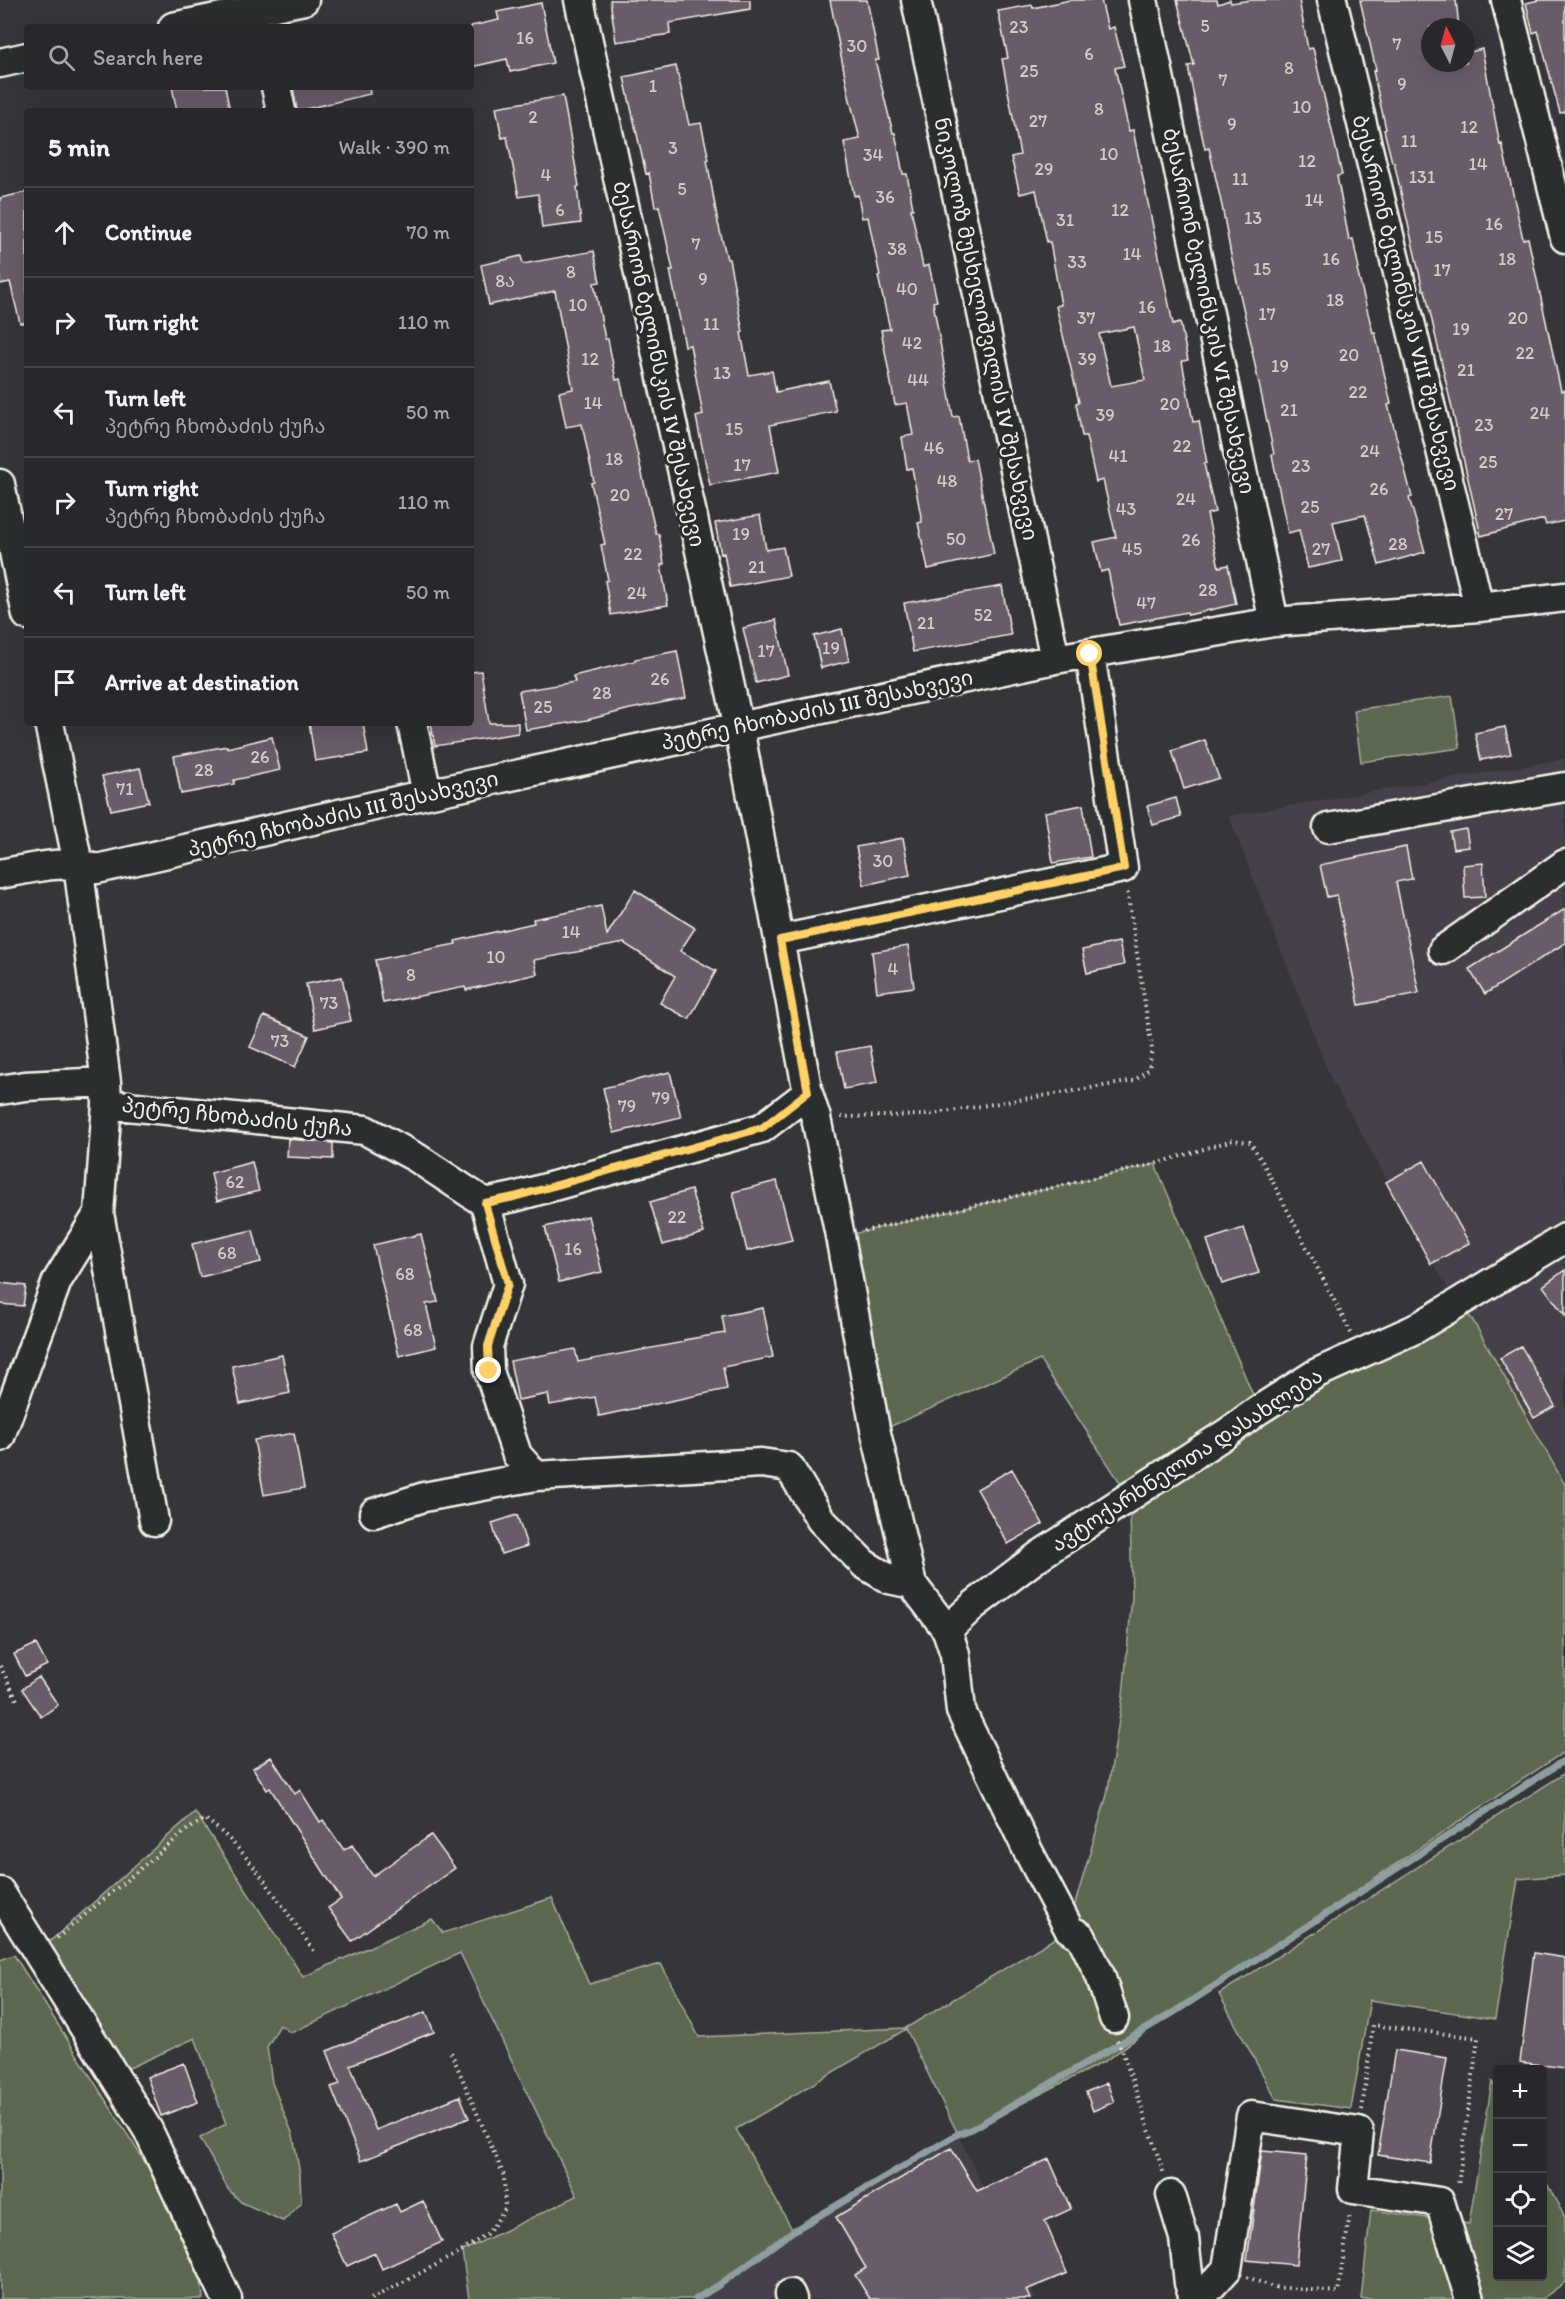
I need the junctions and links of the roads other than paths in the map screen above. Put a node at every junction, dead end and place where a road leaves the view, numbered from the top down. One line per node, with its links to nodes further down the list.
1 (304, 0): 7 (street)
2 (579, 0): 23 (street, ბესარიონ ბელინსკის IV შესახვევი)
3 (916, 0): 20 (street, ნიკოლოზ მუსხელიშვილის IV შესახვევი)
4 (1143, 0): 18 (street, ბესარიონ ბელინსკის VI შესახვევი)
5 (1332, 0): 17 (street, ბესარიონ ბელინსკის VIII შესახვევი)
6 (1506, 0): 13 (street)
7 (252, 13): 8 (street)
8 (190, 24)
9 (24, 58): 10 (street)
10 (0, 63)
11 (277, 90): 12 (street)
12 (280, 108)
13 (1565, 238)
14 (0, 484): 16 (street)
15 (1565, 597): 17 (street, პეტრე ჩხობაძის III შესახვევი)
16 (24, 600)
17 (1479, 607): 18 (street, პეტრე ჩხობაძის III შესახვევი)
18 (1274, 622): 19 (street, პეტრე ჩხობაძის III შესახვევი)
19 (1090, 654): 20 (street, პეტრე ჩხობაძის III შესახვევი); 30 (street)
20 (1055, 659): 23 (street, პეტრე ჩხობაძის III შესახვევი)
21 (50, 726): 27 (street, პეტრე ჩხობაძის ქუჩა)
22 (413, 726): 25 (street)
23 (739, 728): 25 (street, პეტრე ჩხობაძის III შესახვევი); 30 (street)
24 (1565, 787): 26 (street)
25 (427, 794): 27 (street, პეტრე ჩხობაძის III შესახვევი)
26 (1328, 828)
27 (78, 864): 29 (street, პეტრე ჩხობაძის III შესახვევი); 33 (street, პეტრე ჩხობაძის ქუჩა)
28 (1565, 864): 31 (street)
29 (0, 874)
30 (780, 940): 34 (street)
31 (1443, 950)
32 (0, 1090): 33 (street)
33 (107, 1093): 35 (street, პეტრე ჩხობაძის ქუჩა); 36 (street)
34 (812, 1105): 35 (street); 42 (street)
35 (485, 1203): 39 (street)
36 (99, 1213): 38 (street); 41 (street)
37 (1565, 1238): 43 (street, ავტოქარხნელთა დასახლება)
38 (0, 1437)
39 (537, 1476): 40 (street); 42 (street)
40 (374, 1513)
41 (154, 1521)
42 (912, 1584): 43 (street)
43 (947, 1630): 45 (street)
44 (0, 1892): 47 (street)
45 (1114, 2018)
46 (1171, 2195): 48 (street)
47 (227, 2299)
48 (1197, 2299): 49 (street)
49 (1470, 2299)

